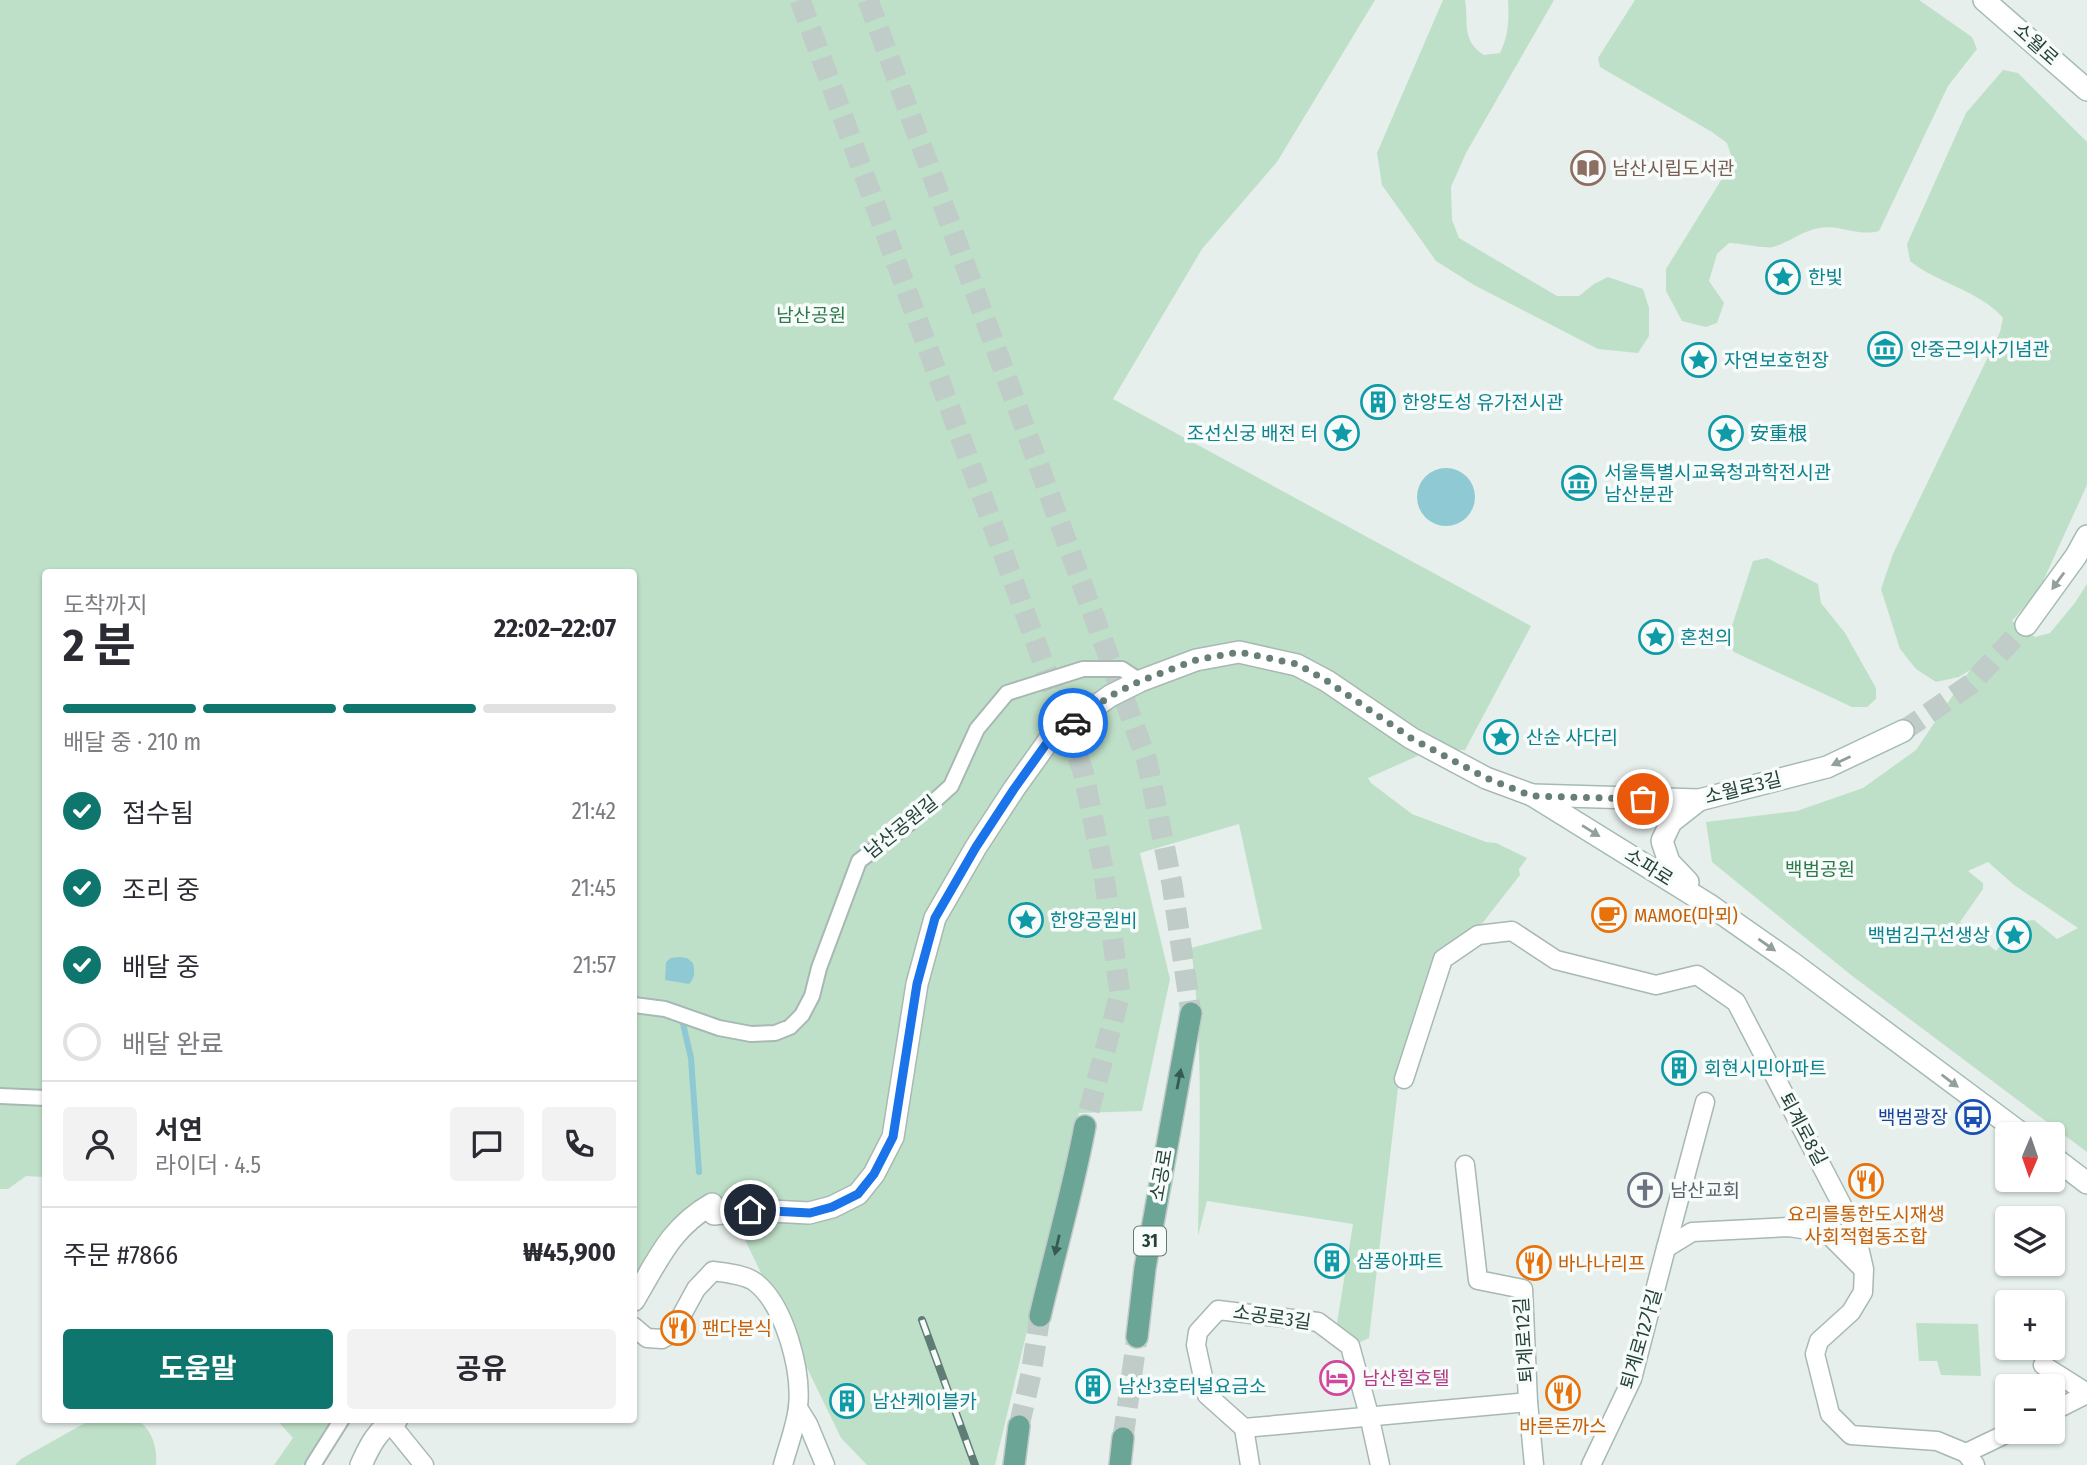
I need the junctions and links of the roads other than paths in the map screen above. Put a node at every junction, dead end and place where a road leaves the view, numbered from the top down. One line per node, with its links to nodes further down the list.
1 (1984, 0): 4 (main road, 소월로)
2 (2004, 0): 3 (main road, 소월로)
3 (2087, 80)
4 (2087, 90)
5 (2087, 536): 6 (main road, one-way to 6)
6 (2025, 625)
7 (1140, 681): 9 (main road, 소파로); 12 (street, 남산공원길); 25 (main road, 소파로)
8 (1903, 731): 10 (main road, 소월로3길, one-way to 10)
9 (1532, 796): 10 (main road, 소월로3길); 11 (main road, 소파로, one-way to 11)
10 (1699, 800): 11 (main road)
11 (1712, 906): 18 (main road, 소파로, one-way to 18)
12 (637, 1005)
13 (1191, 1013): 28 (main road, 소공로 / 31, one-way to 13)
14 (1404, 1079): 24 (street, 퇴계로8길)
15 (0, 1096): 16 (street)
16 (42, 1098)
17 (1705, 1102): 23 (street, 퇴계로12가길)
18 (2006, 1122)
19 (1085, 1126): 26 (main road, one-way to 26)
20 (1465, 1166): 31 (street, 퇴계로12길)
21 (2065, 1166): 22 (main road)
22 (2087, 1183)
23 (1666, 1248): 24 (street); 53 (street, 퇴계로12가길)
24 (1864, 1269): 42 (street, 퇴계로8길)
25 (637, 1295)
26 (1040, 1316)
27 (637, 1330): 33 (street)
28 (1137, 1337)
29 (2043, 1365): 30 (street)
30 (2087, 1393): 32 (street)
31 (1528, 1402): 34 (street); 52 (street, 퇴계로12길)
32 (2065, 1404)
33 (798, 1408): 46 (street); 47 (street)
34 (1370, 1415): 39 (street); 39 (street, 소공로3길); 51 (street)
35 (339, 1423): 43 (street)
36 (391, 1423): 44 (main road)
37 (394, 1423): 45 (street)
38 (1019, 1426): 48 (main road)
39 (1244, 1428): 50 (street)
40 (1123, 1438): 49 (main road)
41 (1995, 1442): 42 (street, 퇴계로8길)
42 (1970, 1459)
43 (313, 1465)
44 (361, 1465)
45 (424, 1465)
46 (783, 1465)
47 (825, 1465)
48 (1014, 1465)
49 (1120, 1465)
50 (1250, 1465)
51 (1380, 1465)
52 (1534, 1465)
53 (1591, 1465)

